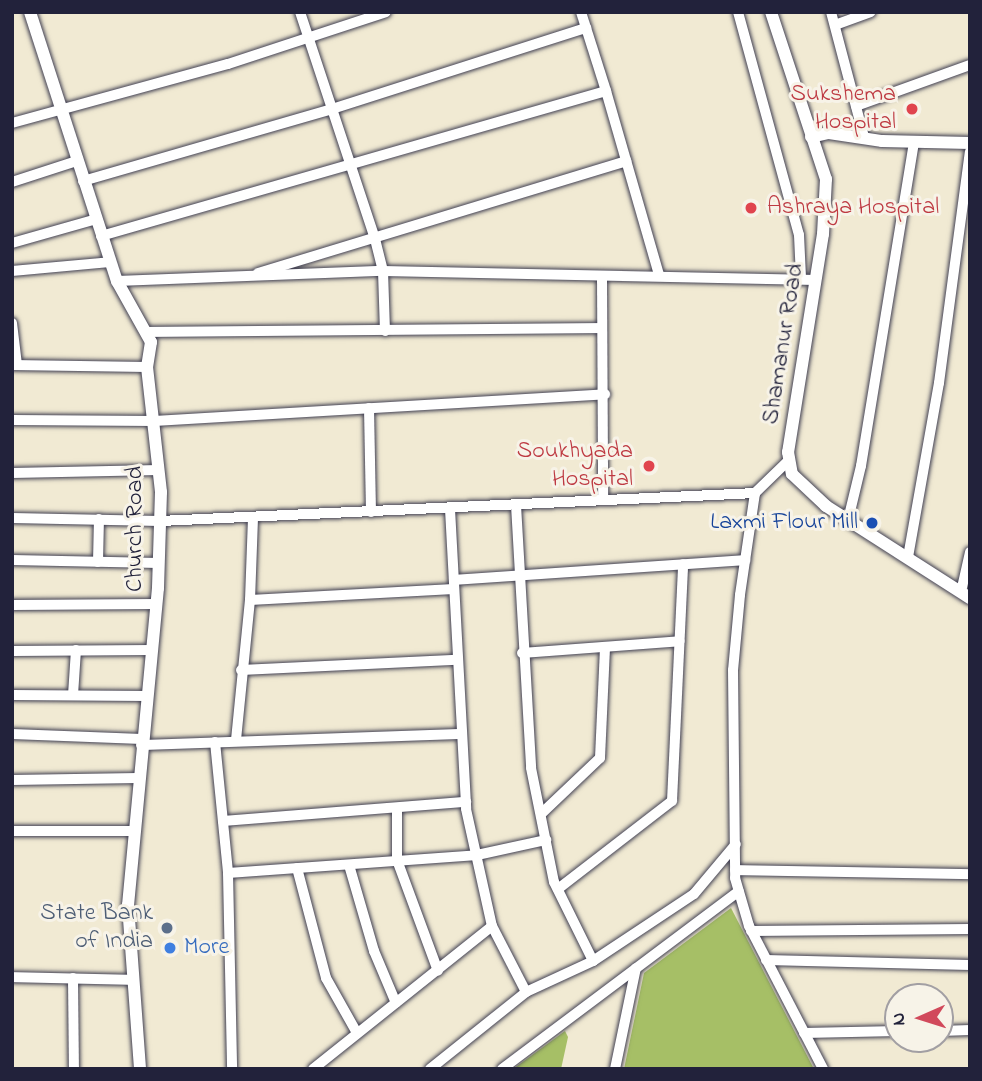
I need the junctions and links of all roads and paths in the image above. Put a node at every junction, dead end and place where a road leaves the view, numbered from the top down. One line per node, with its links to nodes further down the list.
1 (30, 12): 15 (main road)
2 (300, 12): 11 (street)
3 (386, 12): 11 (street)
4 (581, 12): 10 (street)
5 (738, 12): 38 (street)
6 (771, 12): 18 (main road, Shamanur Road)
7 (831, 12): 9 (street)
8 (872, 12): 9 (street)
9 (835, 25): 14 (street)
10 (586, 28): 13 (street); 16 (street)
11 (308, 38): 15 (street); 16 (street)
12 (970, 65): 14 (street)
13 (606, 91): 23 (street); 25 (street)
14 (856, 106): 19 (street)
15 (61, 107): 17 (street); 24 (main road)
16 (332, 109): 25 (street); 26 (street)
17 (12, 123)
18 (811, 137): 19 (main road); 39 (main road, Shamanur Road)
19 (863, 137): 20 (main road)
20 (914, 142): 21 (main road); 62 (street)
21 (970, 143)
22 (970, 152): 65 (street)
23 (626, 161): 30 (street); 35 (street)
24 (78, 162): 26 (main road); 27 (street)
25 (351, 166): 29 (street); 30 (street)
26 (83, 181): 28 (main road)
27 (12, 182)
28 (97, 219): 29 (main road); 31 (street)
29 (101, 236): 32 (main road)
30 (375, 239): 34 (street); 36 (street)
31 (12, 243)
32 (110, 262): 33 (street); 40 (main road)
33 (12, 271)
34 (383, 271): 36 (street); 37 (street); 43 (street)
35 (659, 275): 37 (street); 38 (street)
36 (243, 277): 40 (street)
37 (602, 277): 42 (street)
38 (801, 278): 39 (street)
39 (816, 280): 51 (main road, Shamanur Road)
40 (117, 281): 44 (main road)
41 (12, 323): 45 (street)
42 (601, 328): 43 (street); 47 (street)
43 (385, 331): 44 (street)
44 (147, 332): 46 (main road, Church Road)
45 (15, 365): 46 (street)
46 (147, 367): 50 (main road, Church Road)
47 (605, 394): 48 (street); 55 (street)
48 (369, 408): 50 (street); 58 (street)
49 (12, 420): 50 (street)
50 (155, 421): 52 (main road, Church Road)
51 (790, 459): 54 (street); 62 (main road, Shamanur Road)
52 (159, 470): 53 (street); 63 (main road, Church Road)
53 (12, 473)
54 (755, 493): 55 (street); 67 (street)
55 (603, 499): 56 (street)
56 (516, 505): 57 (street); 71 (street)
57 (450, 509): 58 (street); 72 (street)
58 (371, 512): 59 (street)
59 (253, 517): 63 (street); 74 (street)
60 (12, 518): 61 (street)
61 (99, 519): 63 (street); 68 (street)
62 (848, 520): 65 (main road, Shamanur Road)
63 (160, 521): 69 (main road, Church Road)
64 (970, 552): 73 (street)
65 (908, 557): 73 (main road, Shamanur Road)
66 (12, 560): 68 (street)
67 (745, 560): 70 (street); 102 (street)
68 (98, 562): 69 (street)
69 (159, 563): 75 (main road, Church Road)
70 (683, 564): 71 (street); 77 (street)
71 (519, 575): 72 (street); 82 (street)
72 (454, 584): 74 (street); 83 (street)
73 (965, 595)
74 (250, 600): 84 (street)
75 (156, 604): 76 (street); 80 (main road, Church Road)
76 (12, 605)
77 (680, 641): 78 (street); 110 (street)
78 (605, 648): 82 (street); 97 (street)
79 (76, 650): 80 (street); 81 (street); 86 (street)
80 (152, 650): 87 (main road, Church Road)
81 (12, 651)
82 (522, 653): 97 (street)
83 (457, 660): 84 (street); 89 (street)
84 (241, 670): 90 (street)
85 (12, 695): 86 (street)
86 (73, 695): 87 (street)
87 (147, 696): 91 (main road, Church Road)
88 (12, 734): 91 (street)
89 (460, 734): 90 (street); 95 (street)
90 (236, 740): 92 (street)
91 (142, 742): 92 (street); 93 (main road, Church Road)
92 (215, 742): 98 (street)
93 (138, 778): 94 (street); 100 (main road, Church Road)
94 (12, 780)
95 (466, 802): 96 (street); 103 (street)
96 (397, 808): 98 (street); 104 (street)
97 (542, 813): 101 (street)
98 (223, 821): 108 (street)
99 (12, 831): 100 (street)
100 (132, 831): 122 (main road, Church Road)
101 (547, 840): 103 (street); 110 (street)
102 (736, 844): 107 (street); 116 (street)
103 (477, 855): 104 (street); 112 (street)
104 (397, 860): 105 (street); 119 (street)
105 (349, 865): 106 (street); 124 (street)
106 (297, 868): 108 (street); 126 (street)
107 (735, 870): 109 (street); 111 (street)
108 (228, 873): 130 (street)
109 (970, 874)
110 (558, 889): 116 (street)
111 (739, 891): 114 (street); 118 (street)
112 (492, 926): 119 (street); 123 (street)
113 (970, 929): 114 (street)
114 (751, 931): 115 (street)
115 (766, 960): 117 (street); 127 (street)
116 (593, 961): 123 (street)
117 (970, 965)
118 (636, 968): 133 (street); 134 (street)
119 (438, 971): 124 (street)
120 (12, 977): 121 (street)
121 (72, 978): 122 (street); 128 (street)
122 (134, 980): 129 (main road, Church Road)
123 (526, 992): 132 (street)
124 (396, 1003): 126 (street)
125 (884, 1031): 127 (street)
126 (356, 1033): 131 (street)
127 (804, 1033): 135 (street)
128 (74, 1069)
129 (140, 1069)
130 (232, 1069)
131 (313, 1069)
132 (430, 1069)
133 (502, 1069)
134 (615, 1069)
135 (823, 1069)

